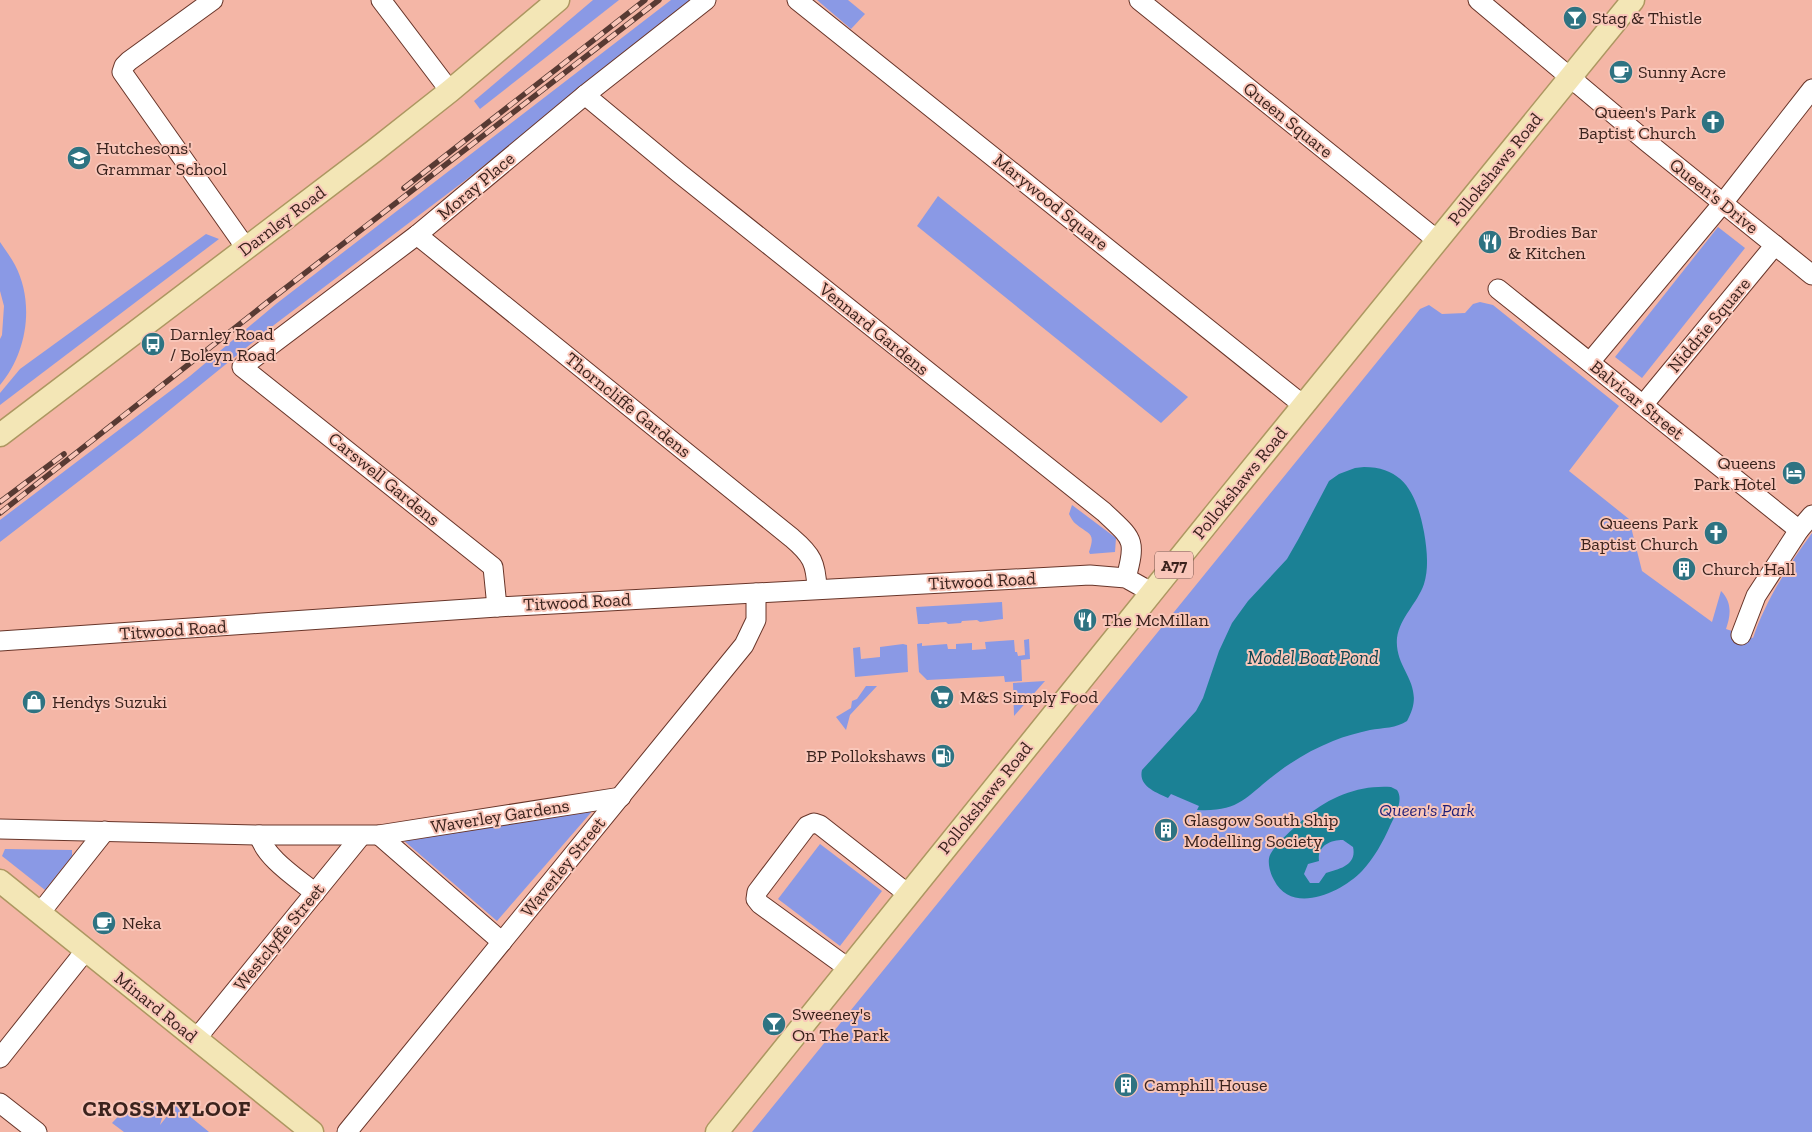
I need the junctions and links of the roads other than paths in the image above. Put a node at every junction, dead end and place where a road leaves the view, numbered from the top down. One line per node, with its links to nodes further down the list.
1 (212, 0): 17 (street)
2 (381, 0): 11 (street)
3 (558, 0): 11 (main road, Darnley Road)
4 (706, 0): 12 (street, Moray Place)
5 (798, 0): 22 (street, Marywood Square)
6 (1139, 0): 15 (street, Queen Square)
7 (1478, 0): 9 (street, Queen's Drive)
8 (1633, 0): 9 (main road, Pollokshaws Road / A77)
9 (1570, 78): 13 (street, Queen's Drive); 15 (main road, Pollokshaws Road / A77)
10 (1812, 89): 13 (street)
11 (450, 91): 17 (main road, Darnley Road)
12 (585, 96): 14 (street, Moray Place); 27 (street, Vennard Gardens)
13 (1723, 203): 16 (street, Queen's Drive); 20 (street)
14 (417, 235): 21 (street, Moray Place); 28 (street, Thorncliffe Gardens)
15 (1437, 240): 22 (main road, Pollokshaws Road / A77)
16 (1775, 245): 18 (street, Queen's Drive); 23 (street, Niddrie Square)
17 (246, 248): 24 (main road, Darnley Road)
18 (1812, 275)
19 (1498, 289): 20 (street, Balvicar Street)
20 (1590, 362): 23 (street, Balvicar Street)
21 (242, 367): 31 (street, Carswell Gardens)
22 (1303, 405): 29 (main road, Pollokshaws Road / A77)
23 (1643, 405): 26 (street, Balvicar Street)
24 (0, 435)
25 (1812, 515): 26 (street)
26 (1799, 530): 32 (street)
27 (1126, 578): 28 (street, Titwood Road); 29 (street, Titwood Road)
28 (817, 590): 30 (street, Titwood Road)
29 (1151, 592): 41 (main road, Pollokshaws Road / A77)
30 (756, 593): 31 (street, Titwood Road); 34 (street, Waverley Street)
31 (497, 607): 33 (street, Titwood Road)
32 (1741, 635)
33 (0, 641)
34 (621, 797): 38 (street, Waverley Gardens); 43 (street, Waverley Street)
35 (0, 829): 36 (street, Waverley Gardens)
36 (105, 831): 37 (street, Waverley Gardens); 42 (street)
37 (259, 835): 38 (street, Waverley Gardens); 40 (street)
38 (370, 836): 40 (street, Westclyffe Street); 43 (street)
39 (0, 881): 42 (main road, Minard Road)
40 (315, 893): 46 (street, Westclyffe Street)
41 (908, 894): 45 (main road, Pollokshaws Road / A77); 45 (street)
42 (40, 913): 44 (main road, Minard Road)
43 (502, 942): 51 (street, Waverley Street)
44 (86, 950): 46 (main road, Minard Road); 47 (street)
45 (848, 968): 52 (main road, Pollokshaws Road / A77)
46 (196, 1039): 50 (main road, Minard Road)
47 (0, 1058)
48 (0, 1102): 49 (street)
49 (37, 1132)
50 (312, 1132)
51 (347, 1132)
52 (717, 1132)

